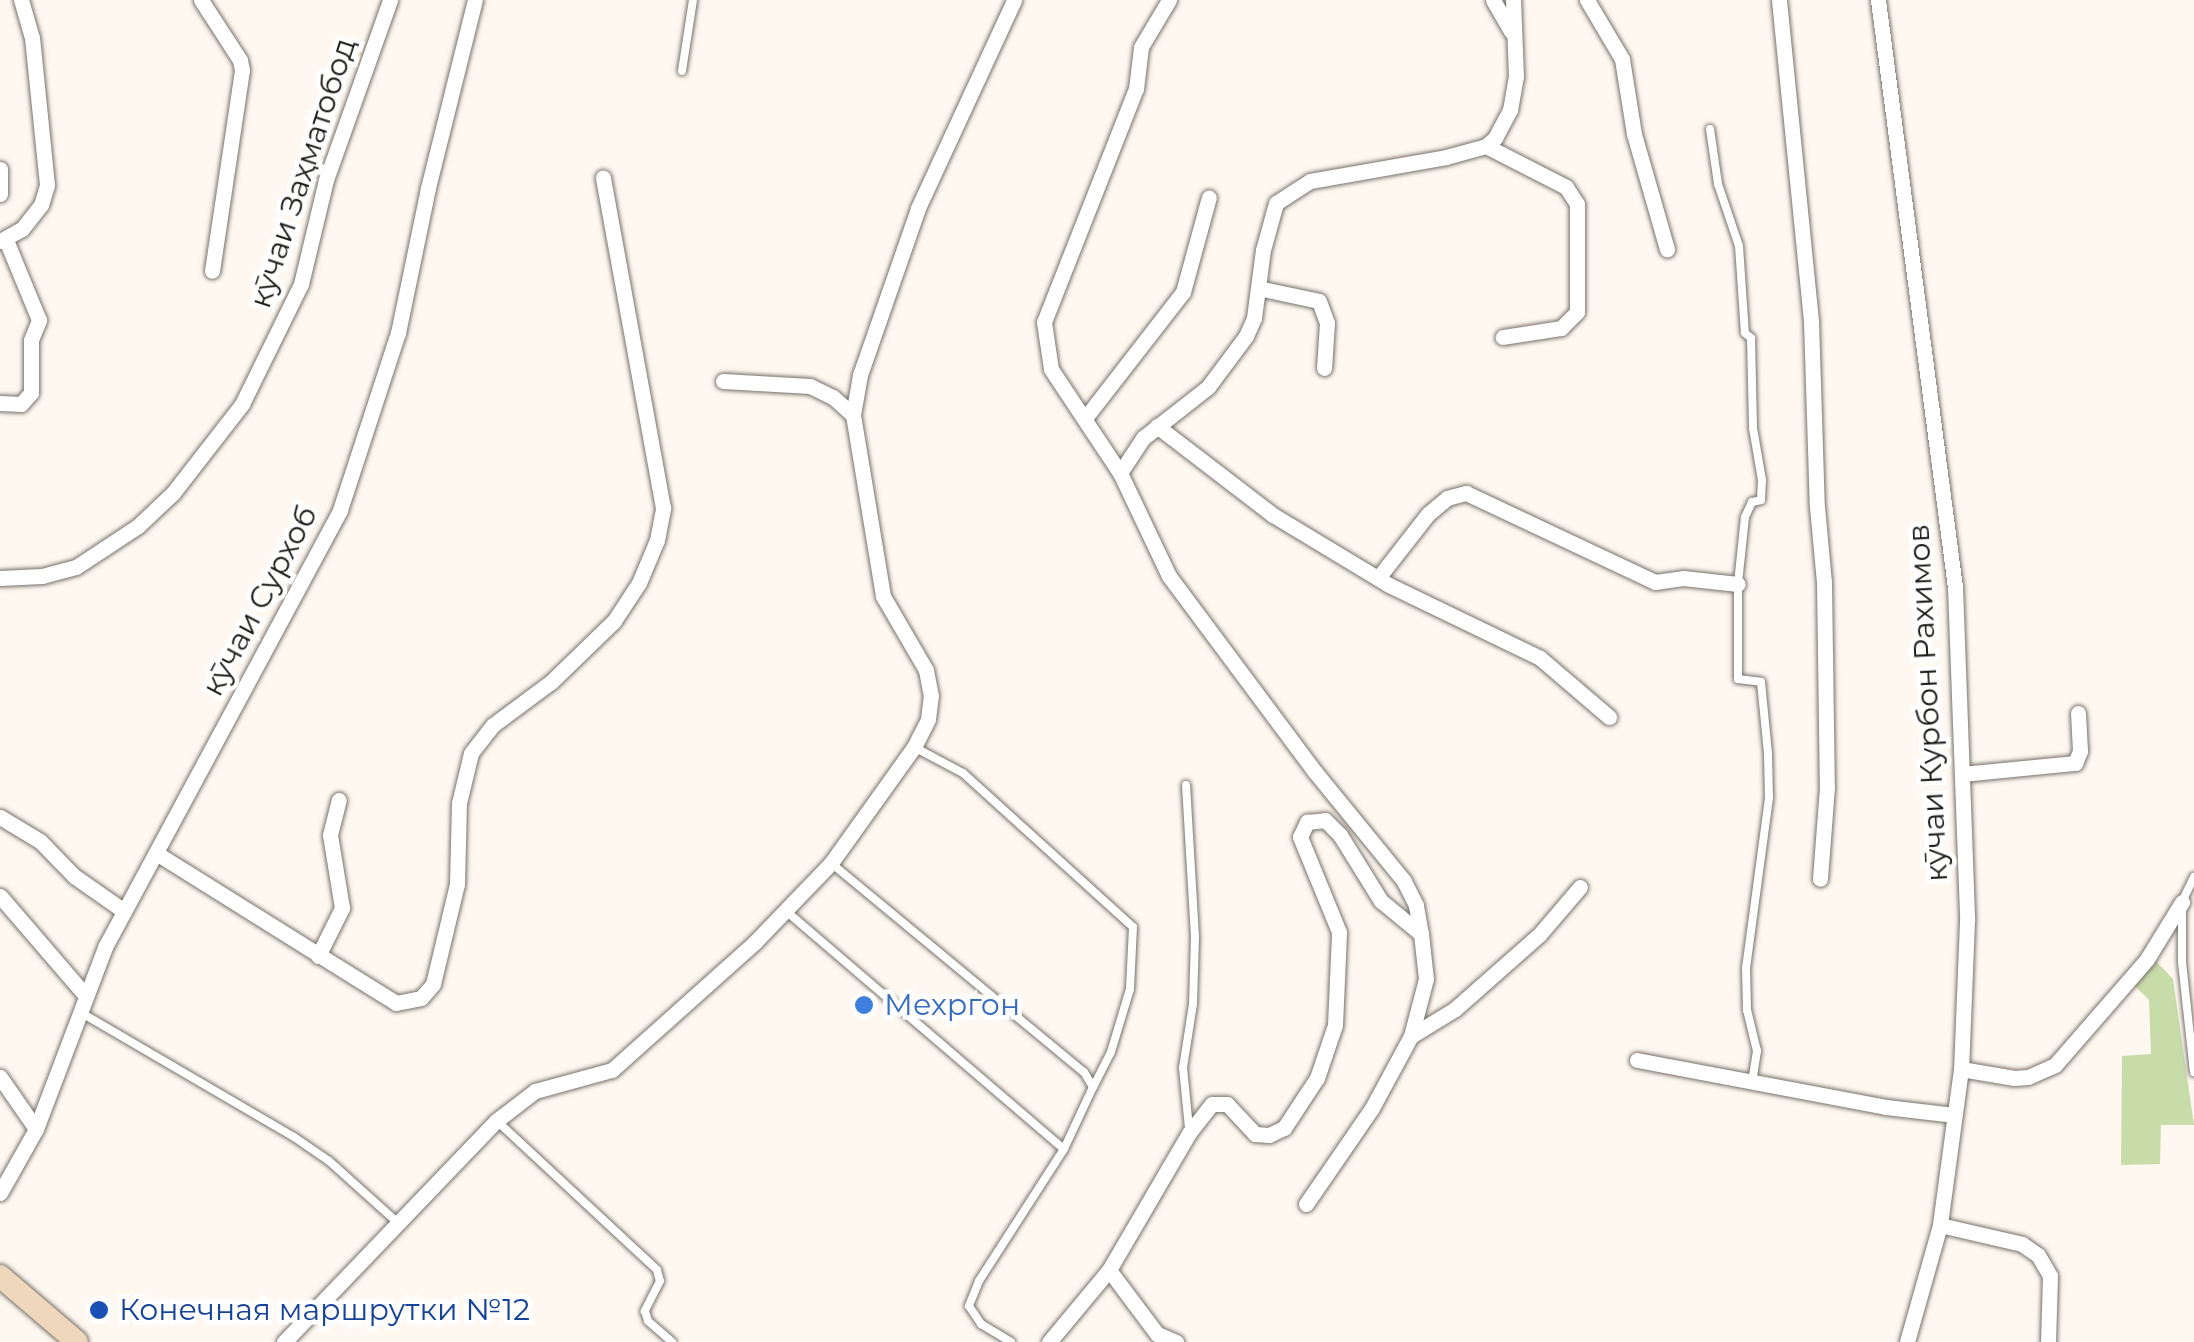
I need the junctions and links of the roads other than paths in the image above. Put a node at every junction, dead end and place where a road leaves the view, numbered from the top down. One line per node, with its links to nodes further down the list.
1 (21, 0): 21 (street)
2 (201, 0): 23 (street)
3 (390, 0): 33 (street, кӯчаи Заҳматобод)
4 (475, 0): 43 (street, кӯчаи Сурхоб)
5 (693, 0): 14 (lane)
6 (1014, 0): 29 (street)
7 (1169, 0): 30 (street)
8 (1493, 0): 13 (street)
9 (1513, 0): 13 (street)
10 (1587, 0): 22 (street)
11 (1780, 0): 46 (street)
12 (1878, 0): 39 (street, кӯчаи Курбон Рахимов)
13 (1514, 36): 16 (street)
14 (682, 71)
15 (1710, 129): 35 (lane)
16 (1486, 146): 24 (street); 25 (street)
17 (0, 168): 19 (street)
18 (603, 178): 53 (street)
19 (0, 194)
20 (1209, 197): 30 (street)
21 (3, 241): 28 (street)
22 (1667, 249)
23 (212, 271)
24 (1258, 288): 26 (street); 31 (street)
25 (1503, 337)
26 (1324, 368)
27 (722, 381): 29 (street)
28 (0, 403)
29 (853, 415): 38 (street)
30 (1086, 417): 32 (street)
31 (1157, 426): 32 (street); 34 (street)
32 (1120, 473): 52 (street)
33 (0, 578)
34 (1378, 578): 35 (street); 37 (street)
35 (1738, 584): 60 (lane)
36 (2078, 713): 39 (street)
37 (1608, 717)
38 (914, 747): 44 (street); 61 (lane)
39 (1962, 774): 57 (street, кӯчаи Курбон Рахимов)
40 (1186, 785): 65 (lane)
41 (340, 800): 53 (street)
42 (0, 817): 51 (street)
43 (156, 853): 51 (street, кӯчаи Сурхоб); 53 (street)
44 (832, 863): 50 (street); 61 (lane)
45 (2194, 876): 49 (lane)
46 (1820, 879)
47 (1580, 887): 55 (street)
48 (0, 896): 54 (street)
49 (2182, 902): 57 (street); 58 (lane)
50 (785, 910): 63 (street); 66 (lane)
51 (124, 911): 54 (street, кӯчаи Сурхоб)
52 (1422, 934): 55 (street); 65 (street)
53 (318, 956)
54 (83, 1004): 64 (street, кӯчаи Сурхоб); 69 (lane)
55 (1410, 1036): 68 (street)
56 (1637, 1060): 60 (street)
57 (1961, 1069): 62 (street, кӯчаи Курбон Рахимов)
58 (2194, 1072)
59 (0, 1077): 64 (street)
60 (1752, 1081): 62 (street)
61 (1093, 1087): 66 (lane)
62 (1955, 1115): 70 (street, кӯчаи Курбон Рахимов)
63 (496, 1120): 69 (street); 75 (lane)
64 (36, 1128): 67 (street, кӯчаи Сурхоб)
65 (1189, 1133): 71 (street)
66 (1064, 1148): 76 (lane)
67 (0, 1192)
68 (1306, 1204)
69 (398, 1223): 74 (street)
70 (1940, 1226): 79 (street, кӯчаи Курбон Рахимов); 80 (street)
71 (1110, 1270): 77 (street); 78 (street)
72 (0, 1276): 73 (main road)
73 (78, 1342)
74 (284, 1342)
75 (672, 1342)
76 (1010, 1342)
77 (1049, 1342)
78 (1176, 1342)
79 (1907, 1342)
80 (2048, 1342)

